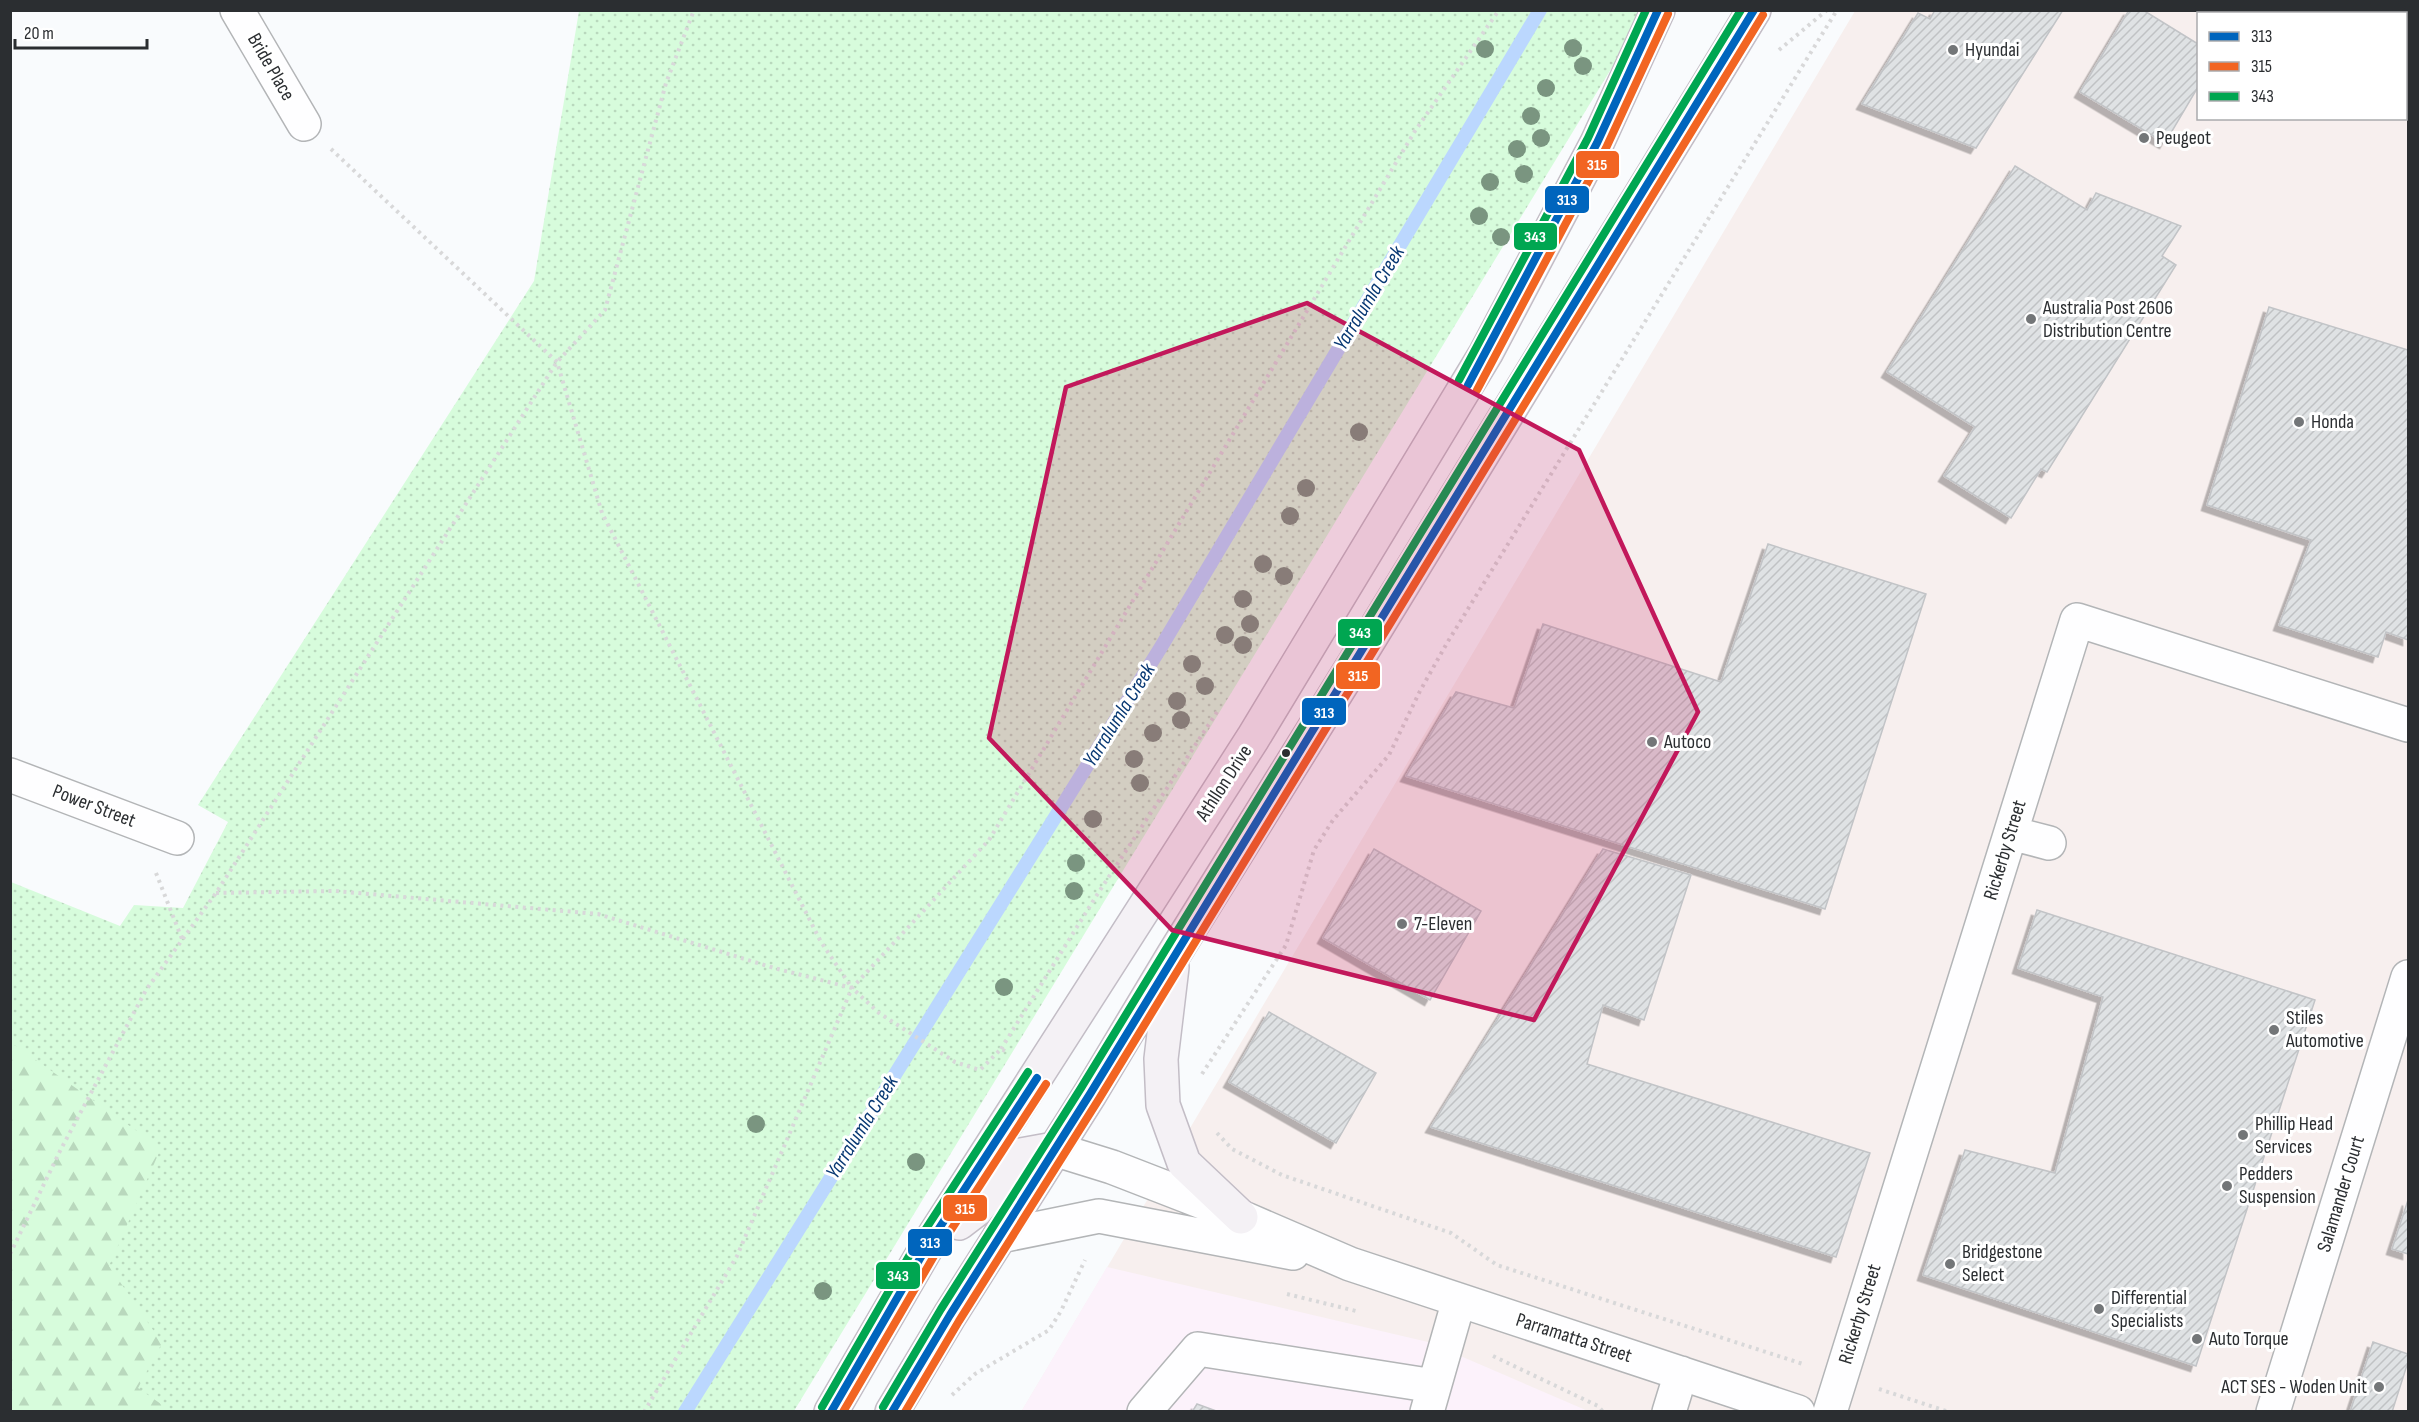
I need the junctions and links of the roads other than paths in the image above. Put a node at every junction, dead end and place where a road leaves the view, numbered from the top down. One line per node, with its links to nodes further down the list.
1 (237, 10): 5 (street, Bride Place)
2 (1658, 10): 6 (main road, Athllon Drive)
3 (1683, 10): 6 (main road, Athllon Drive)
4 (1754, 10): 12 (main road)
5 (304, 123)
6 (1597, 143): 17 (main road, Athllon Drive)
7 (2409, 725): 9 (street, Rickerby Street)
8 (10, 775): 10 (street, Power Street)
9 (2011, 833): 11 (street); 27 (street, Rickerby Street)
10 (177, 838)
11 (2049, 843)
12 (1174, 954): 14 (main road); 15 (main road)
13 (2409, 977): 28 (street, Salamander Court)
14 (1054, 1149): 15 (street, Parramatta Street); 16 (main road); 17 (main road)
15 (1241, 1217): 18 (street, Parramatta Street)
16 (1000, 1236): 18 (street, Parramatta Street); 23 (main road)
17 (925, 1250): 22 (main road, Athllon Drive)
18 (1350, 1264): 19 (street, Parramatta Street)
19 (1459, 1300): 20 (street, Parramatta Street); 21 (street)
20 (1681, 1373): 25 (street); 26 (street, Parramatta Street)
21 (1431, 1399): 24 (street)
22 (831, 1412)
23 (892, 1412)
24 (1144, 1412)
25 (1669, 1412)
26 (1798, 1412)
27 (1830, 1412)
28 (2273, 1412)

